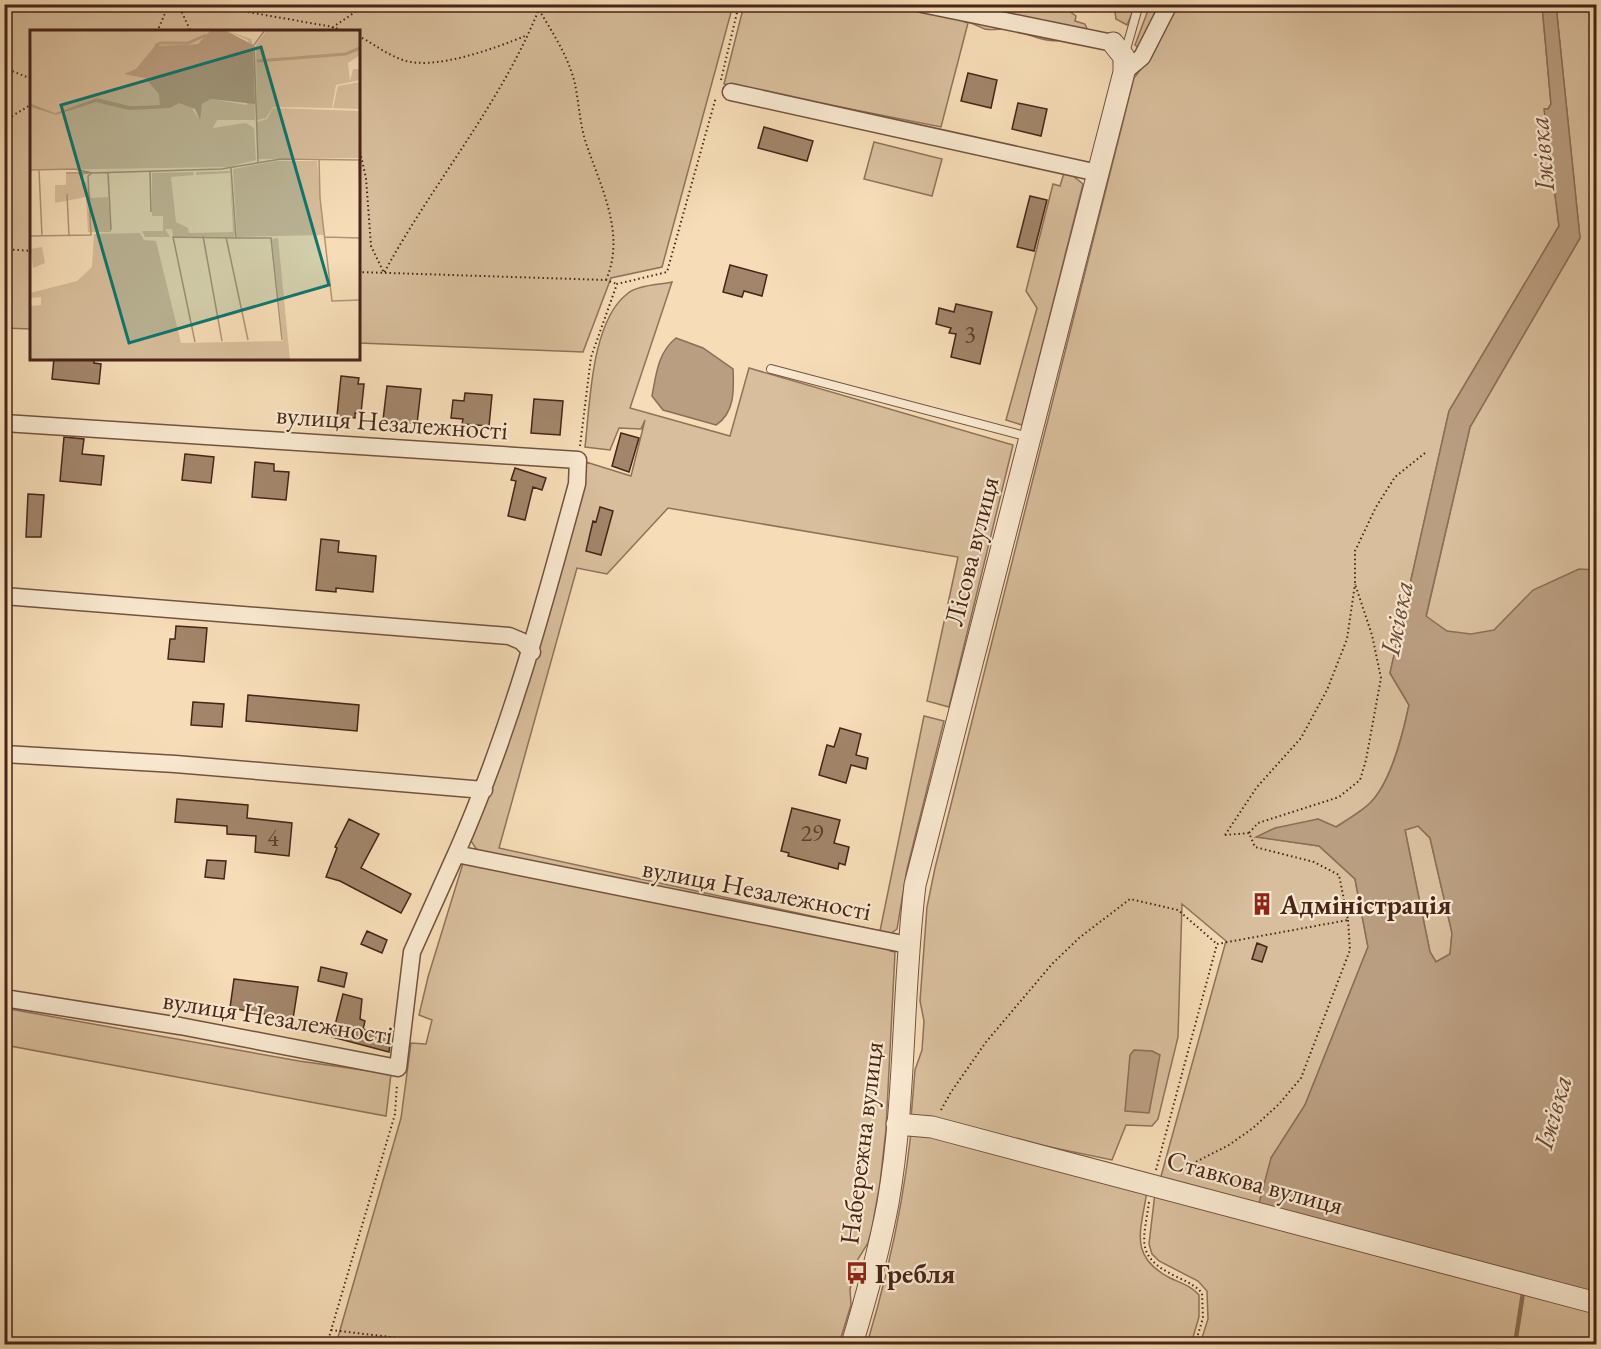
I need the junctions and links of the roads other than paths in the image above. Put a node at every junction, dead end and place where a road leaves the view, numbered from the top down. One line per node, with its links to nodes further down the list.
1 (922, 4): 4 (street)
2 (1139, 4): 4 (lane)
3 (1169, 4): 4 (street)
4 (1120, 57): 6 (street, Лісова вулиця)
5 (731, 92): 6 (street)
6 (1098, 173): 9 (street, Лісова вулиця)
7 (771, 369): 9 (lane)
8 (4, 423): 11 (street, вулиця Незалежності)
9 (1029, 437): 15 (street, Лісова вулиця)
10 (4, 596): 11 (street)
11 (532, 652): 13 (street, вулиця Незалежності)
12 (4, 754): 13 (street)
13 (484, 790): 14 (street, вулиця Незалежності)
14 (456, 854): 15 (street, вулиця Незалежності); 16 (street, вулиця Незалежності)
15 (908, 945): 17 (street, Набережна вулиця)
16 (4, 998)
17 (897, 1124): 18 (street, Ставкова вулиця); 19 (street, Набережна вулиця)
18 (1596, 1303)
19 (852, 1344)

